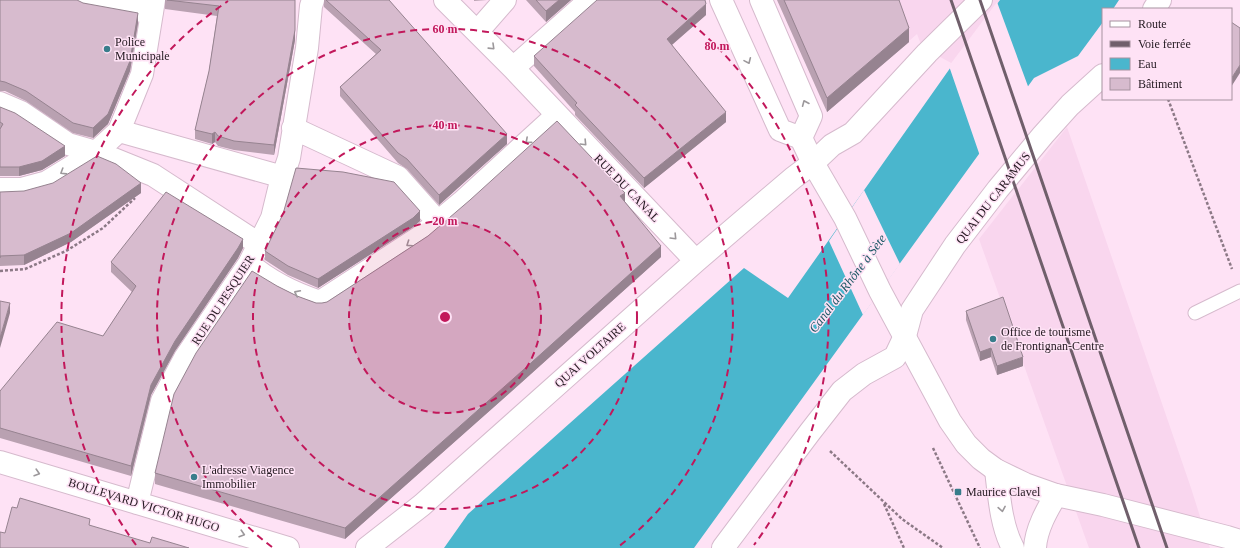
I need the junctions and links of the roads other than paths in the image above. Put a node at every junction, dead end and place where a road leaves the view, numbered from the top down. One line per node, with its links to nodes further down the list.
1 (85, 0): 9 (street)
2 (313, 0): 15 (street, RUE DU PESQUIER)
3 (445, 0): 10 (street, RUE DU CANAL)
4 (505, 0): 10 (street)
5 (590, 0): 11 (street)
6 (721, 0): 17 (street, one-way to 17)
7 (761, 0): 17 (street, one-way to 7)
8 (981, 0): 19 (street, QUAI VOLTAIRE)
9 (153, 7): 16 (street)
10 (477, 32): 11 (street, RUE DU CANAL, one-way to 11)
11 (513, 68): 14 (street, RUE DU CANAL)
12 (1102, 76): 28 (street, QUAI DU CARAMUS)
13 (0, 103): 18 (street)
14 (557, 115): 22 (street, one-way to 22); 24 (street, RUE DU CANAL, one-way to 24)
15 (294, 128): 20 (street, RUE DU PESQUIER); 22 (street)
16 (119, 131): 18 (street); 20 (street)
17 (801, 138): 19 (street)
18 (96, 152): 21 (street, one-way to 21); 23 (street)
19 (813, 163): 24 (street, QUAI VOLTAIRE); 28 (street)
20 (283, 177): 23 (street, RUE DU PESQUIER)
21 (0, 189)
22 (438, 222): 25 (street, one-way to 25)
23 (259, 244): 25 (street, RUE DU PESQUIER)
24 (696, 261): 35 (street, QUAI VOLTAIRE)
25 (249, 264): 32 (street, RUE DU PESQUIER)
26 (1240, 291): 27 (lane)
27 (1196, 313)
28 (905, 336): 30 (street); 36 (street, QUAI DU CARAMUS)
29 (0, 462): 32 (street, BOULEVARD VICTOR HUGO, one-way to 32)
30 (996, 470): 31 (street); 37 (street, one-way to 37)
31 (1056, 495): 33 (street); 38 (street)
32 (137, 503): 34 (street, BOULEVARD VICTOR HUGO, one-way to 34)
33 (1240, 542)
34 (288, 548)
35 (367, 548)
36 (723, 548)
37 (1013, 548)
38 (1035, 548)

